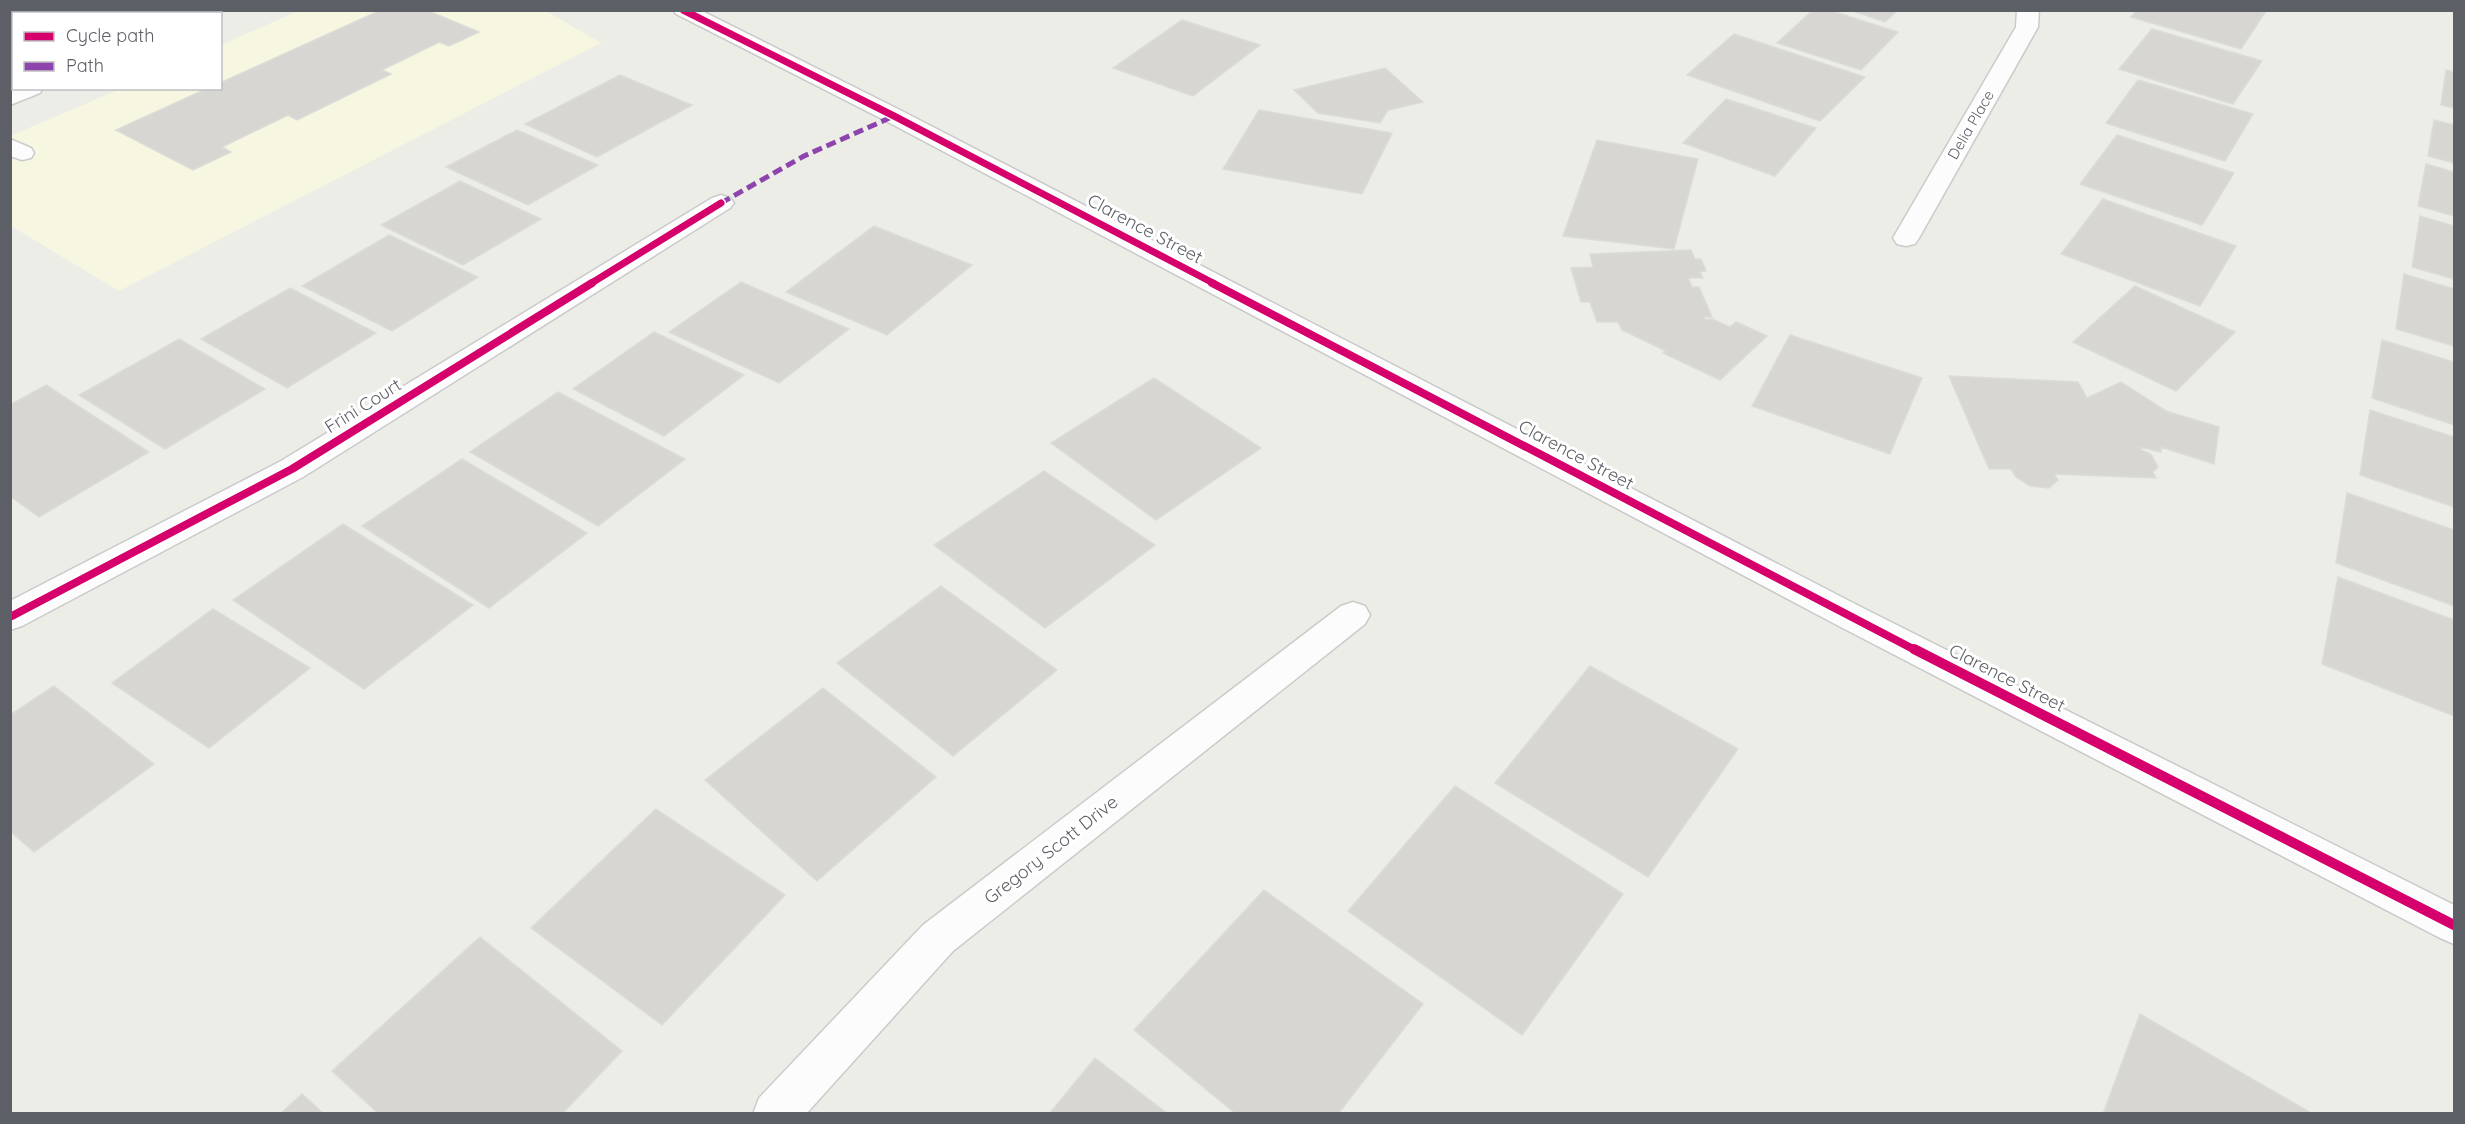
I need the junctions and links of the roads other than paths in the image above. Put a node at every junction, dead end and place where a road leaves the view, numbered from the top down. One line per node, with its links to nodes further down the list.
1 (683, 10): 9 (street, Clarence Street)
2 (2028, 10): 6 (street, Delia Place)
3 (28, 90): 4 (street)
4 (10, 98)
5 (721, 203): 8 (street, Frini Court)
6 (1906, 238)
7 (1353, 615): 10 (street, Gregory Scott Drive)
8 (10, 617)
9 (2454, 925)
10 (775, 1113)

